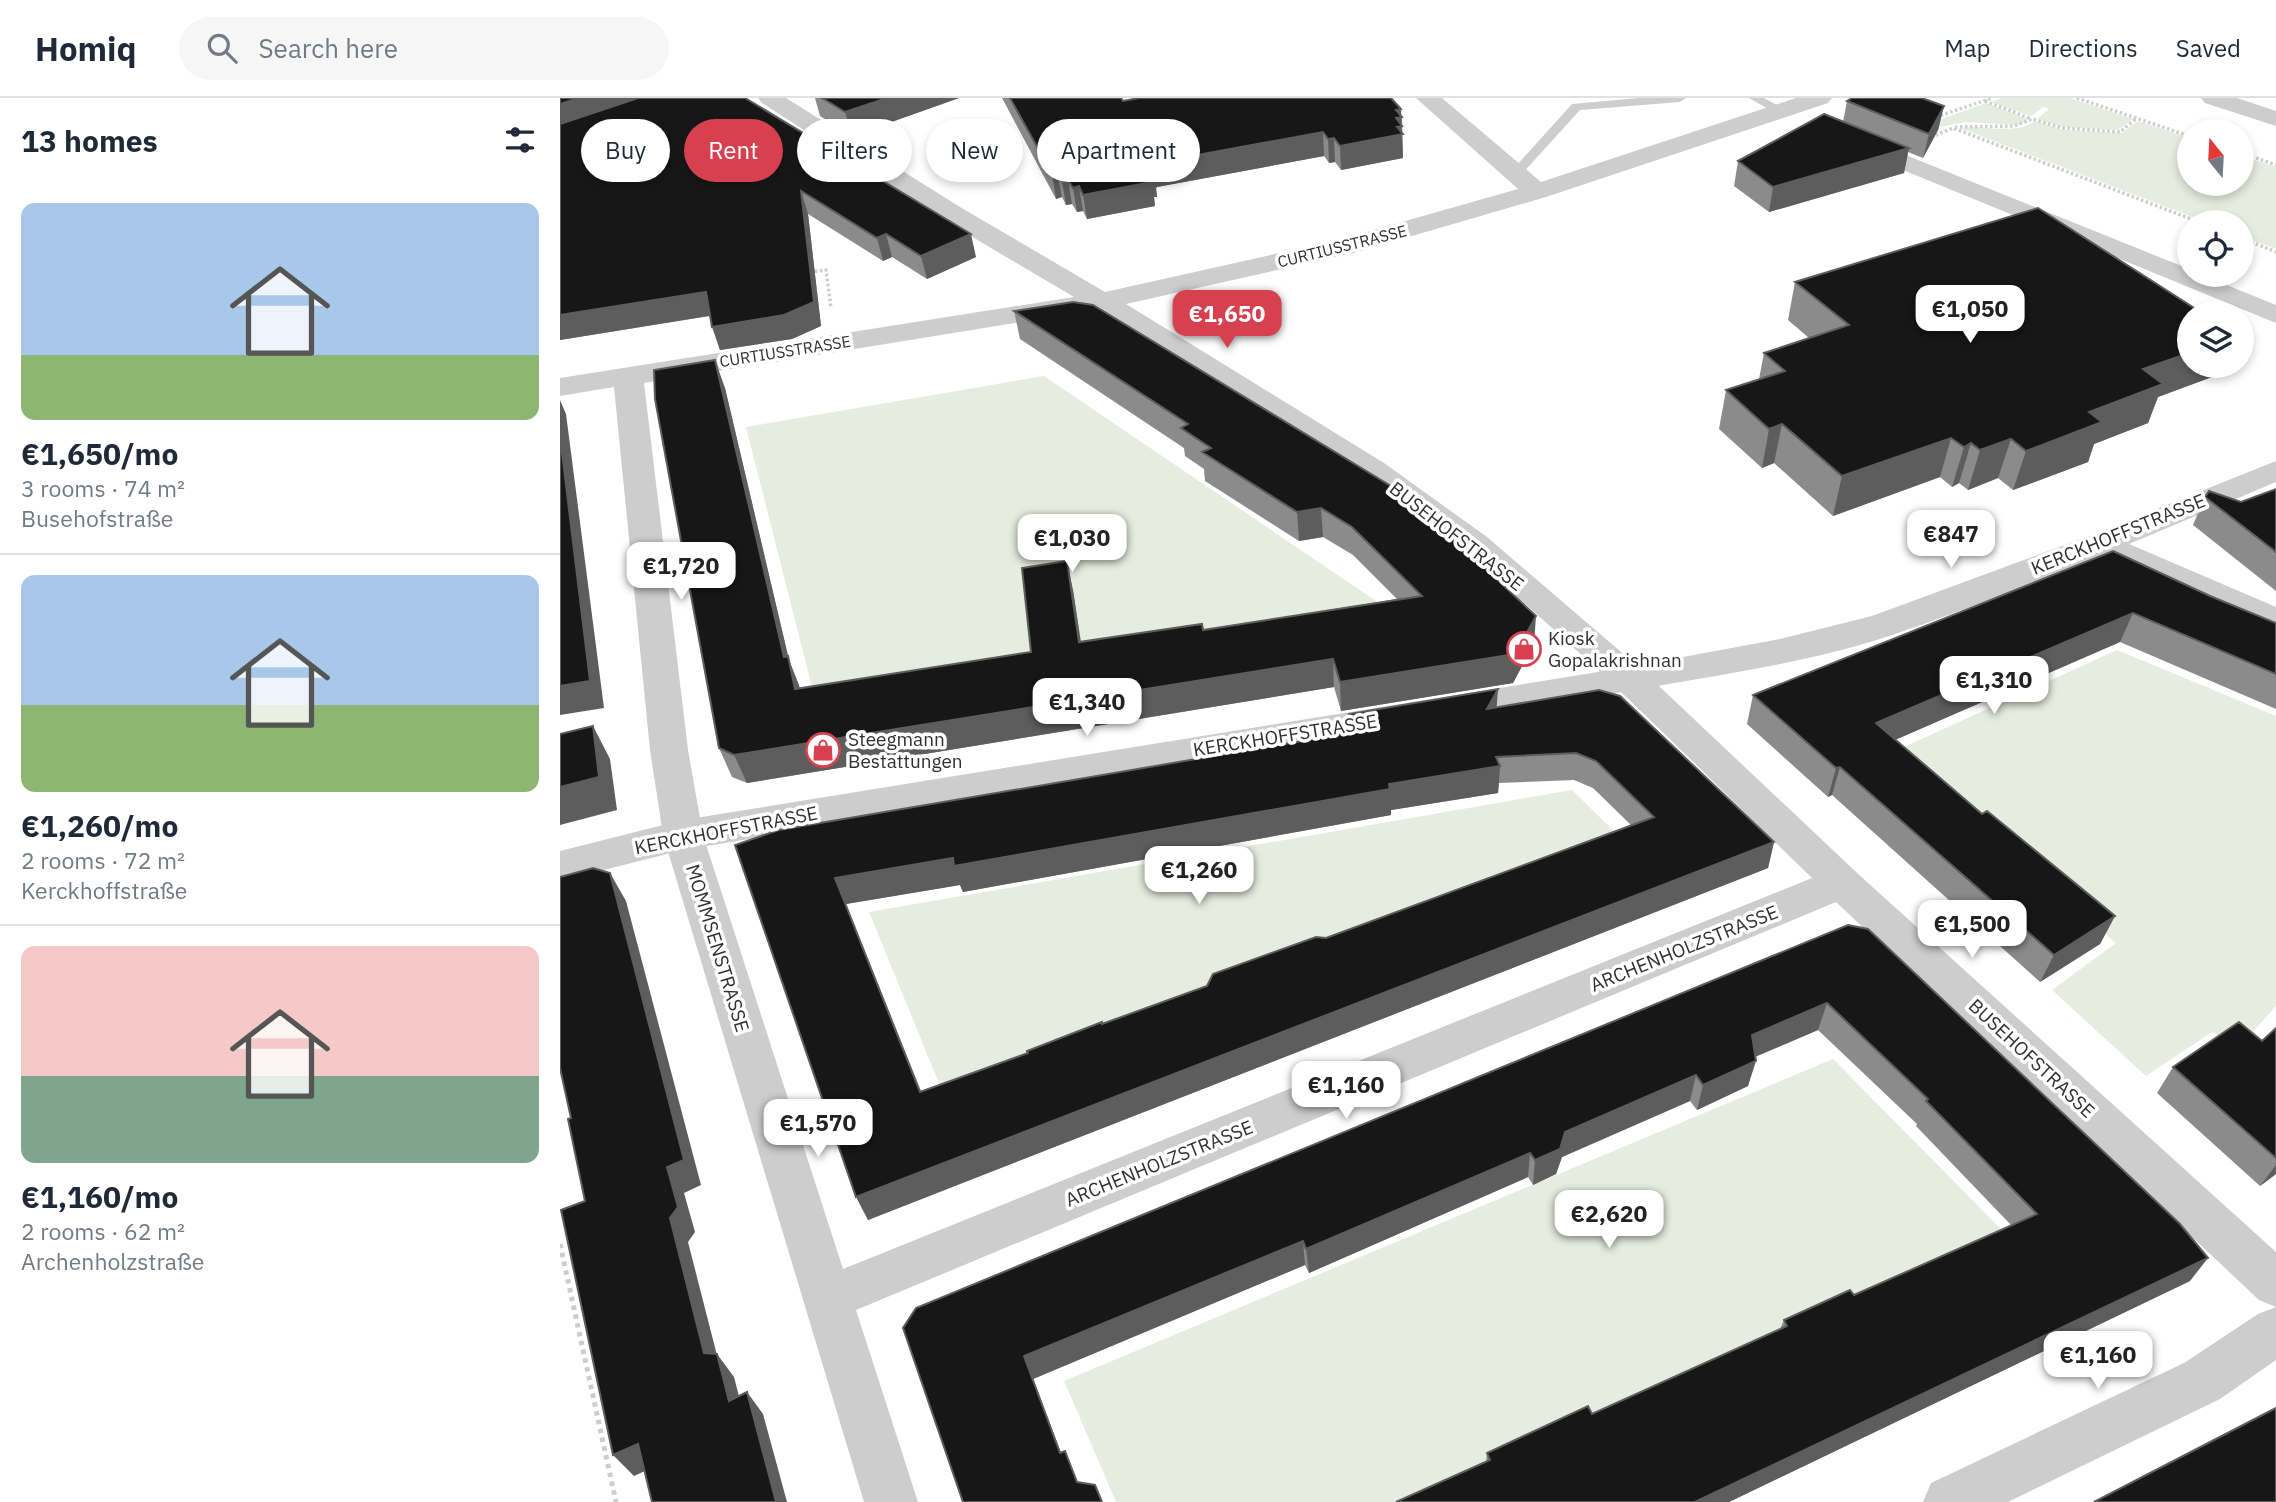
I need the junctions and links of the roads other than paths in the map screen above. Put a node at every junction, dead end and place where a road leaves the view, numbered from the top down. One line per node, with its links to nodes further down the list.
1 (770, 98): 11 (street, BUSEHOFSTRASSE)
2 (1428, 98): 9 (street)
3 (1680, 98): 9 (lane)
4 (1755, 98): 7 (lane)
5 (1820, 98): 7 (street, CURTIUSSTRASSE)
6 (2213, 98): 8 (street)
7 (1783, 112): 10 (street, CURTIUSSTRASSE); 12 (street)
8 (2276, 119)
9 (1515, 174): 10 (street)
10 (1537, 192): 11 (street, CURTIUSSTRASSE)
11 (1101, 301): 13 (street, CURTIUSSTRASSE); 18 (street, BUSEHOFSTRASSE)
12 (2276, 315)
13 (628, 376): 14 (street, CURTIUSSTRASSE); 19 (street, MOMMSENSTRASSE)
14 (560, 387)
15 (2276, 471): 16 (street, KERCKHOFFSTRASSE)
16 (2101, 542): 17 (street); 18 (street, KERCKHOFFSTRASSE)
17 (2276, 621)
18 (1629, 679): 19 (street, KERCKHOFFSTRASSE); 21 (street, BUSEHOFSTRASSE)
19 (683, 835): 20 (street, KERCKHOFFSTRASSE); 23 (street, MOMMSENSTRASSE)
20 (560, 866)
21 (1842, 883): 22 (street, BUSEHOFSTRASSE); 23 (street, ARCHENHOLZSTRASSE)
22 (2276, 1284)
23 (826, 1299): 25 (street, MOMMSENSTRASSE)
24 (2276, 1331): 26 (street)
25 (891, 1502)
26 (1950, 1502)

